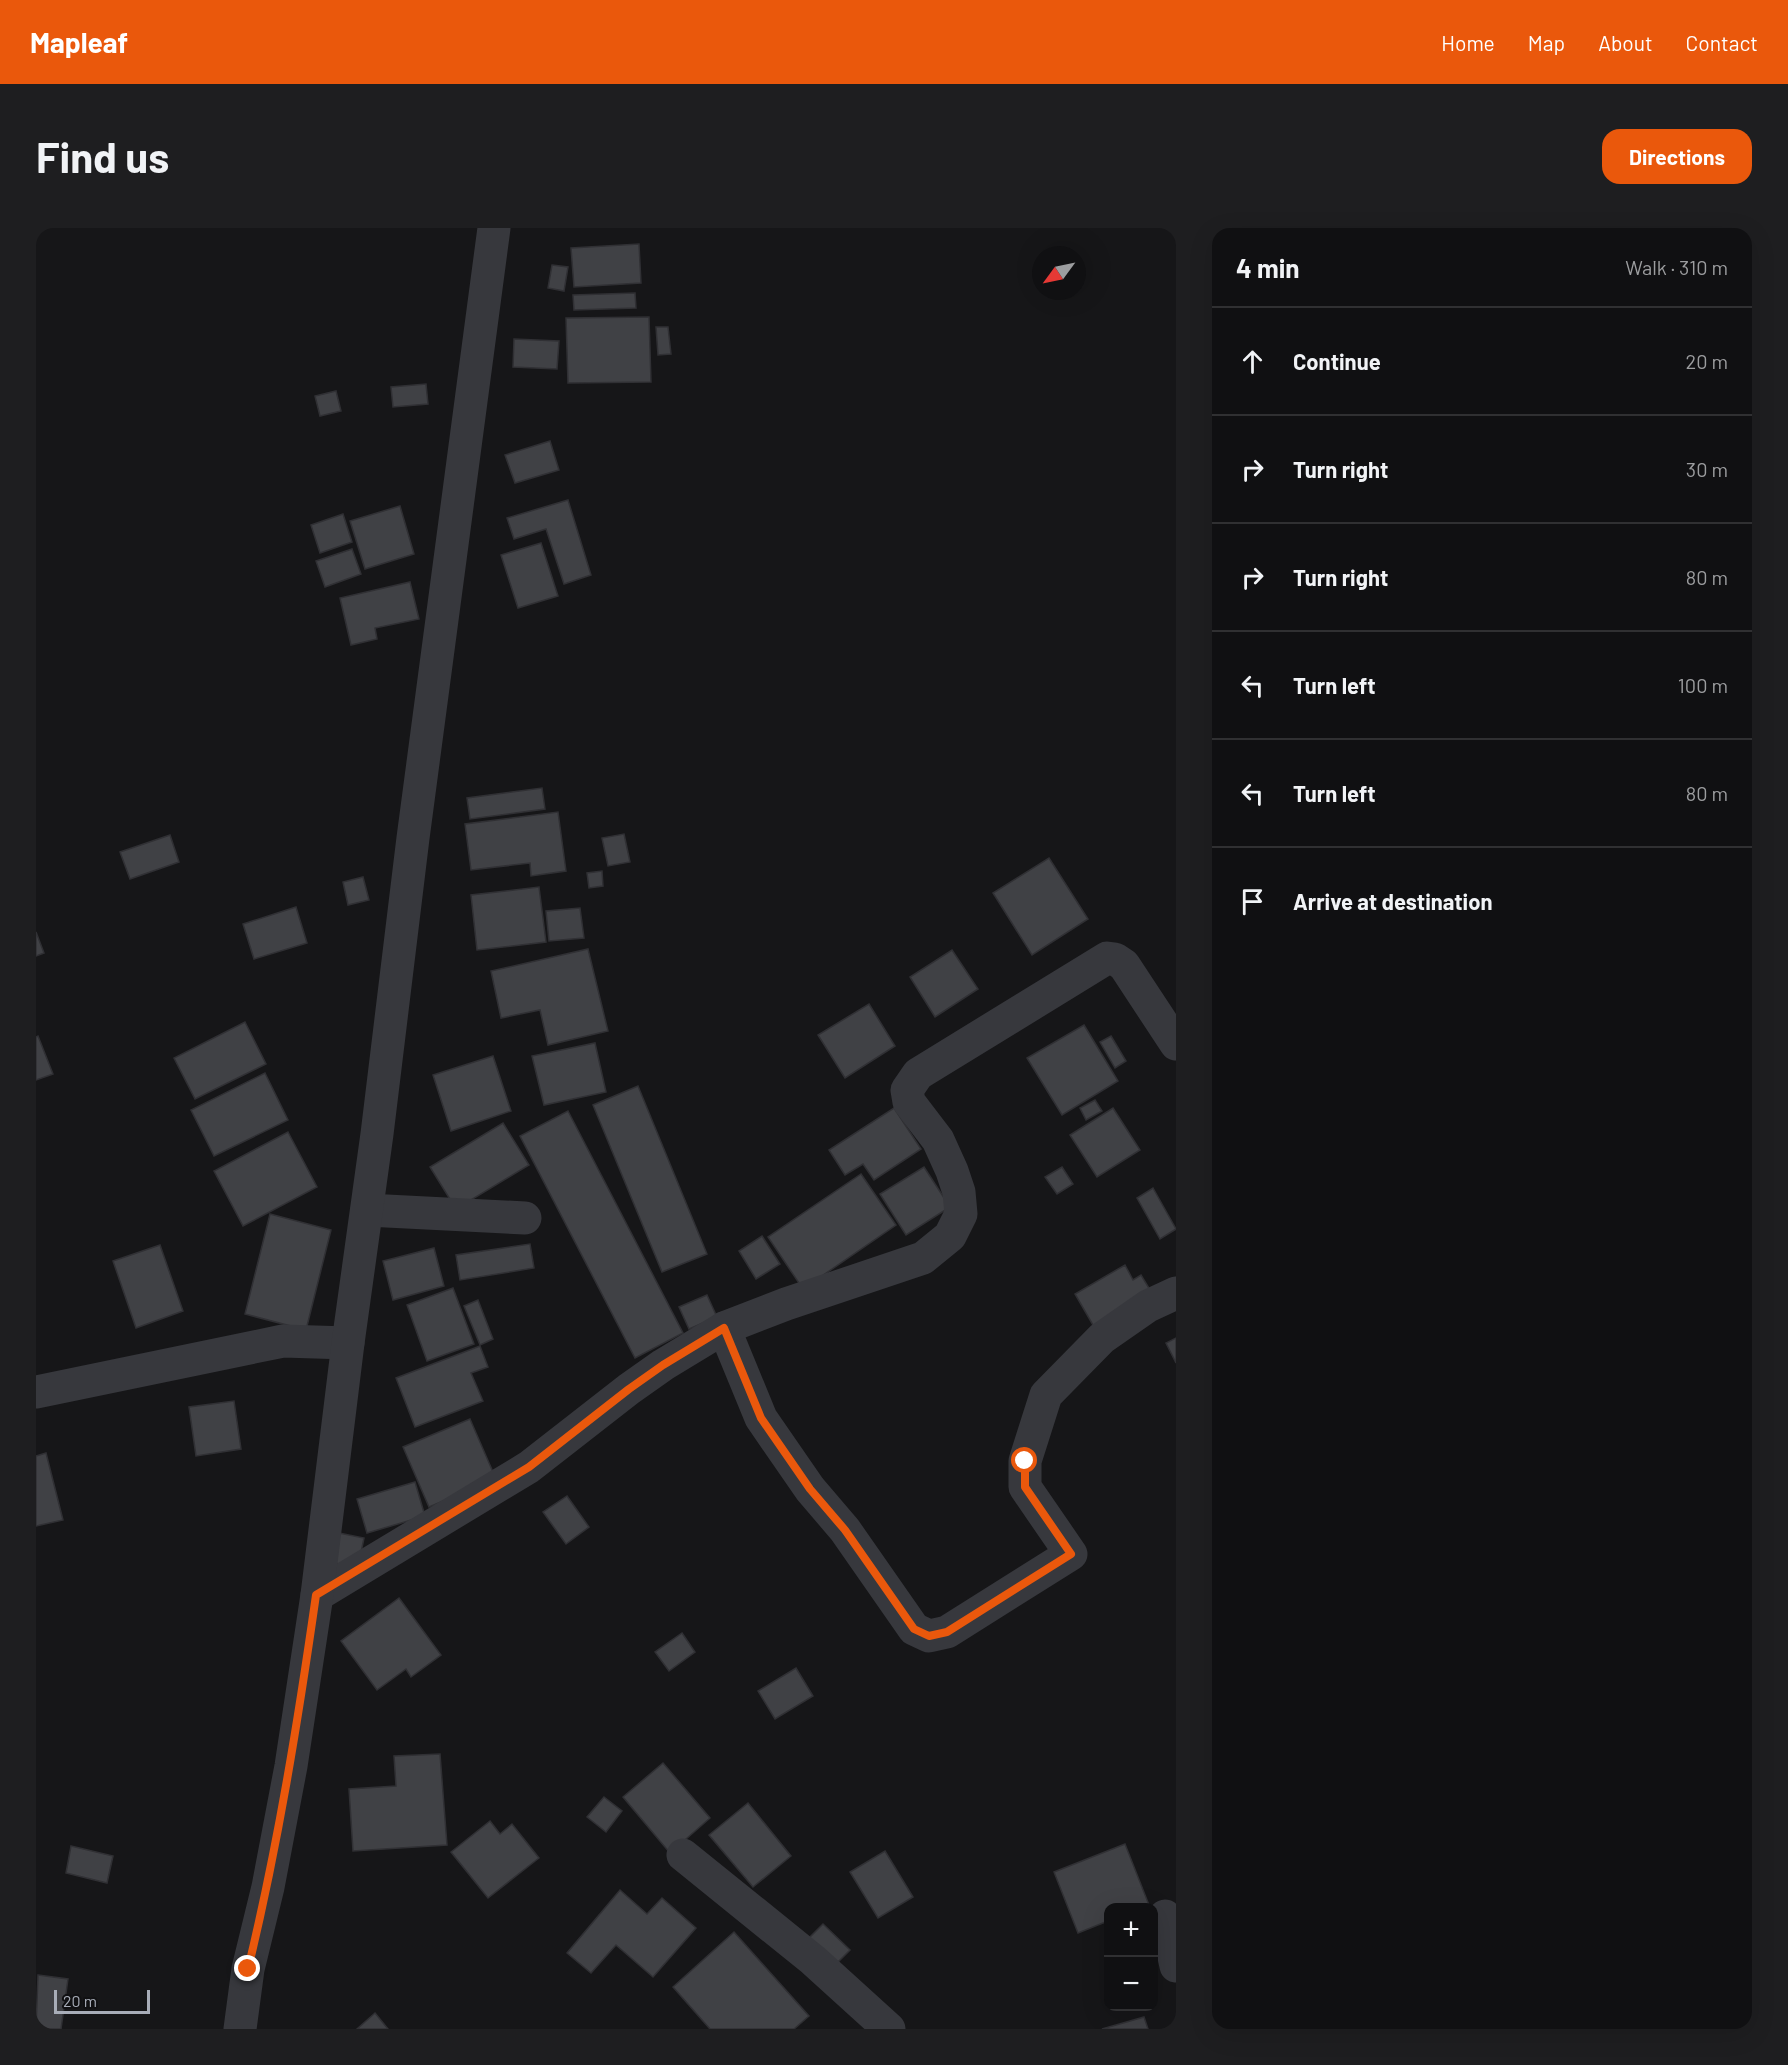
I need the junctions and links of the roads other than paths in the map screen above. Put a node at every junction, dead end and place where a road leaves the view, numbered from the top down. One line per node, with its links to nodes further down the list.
1 (494, 228): 3 (street)
2 (1176, 1044): 6 (street)
3 (367, 1210): 4 (street); 7 (street)
4 (525, 1218)
5 (1176, 1293): 6 (street)
6 (724, 1328): 9 (street)
7 (348, 1343): 8 (street); 9 (street)
8 (36, 1392)
9 (316, 1595): 13 (street)
10 (683, 1855): 14 (street)
11 (1166, 1916): 12 (street)
12 (1176, 1966)
13 (240, 2029)
14 (889, 2029)

